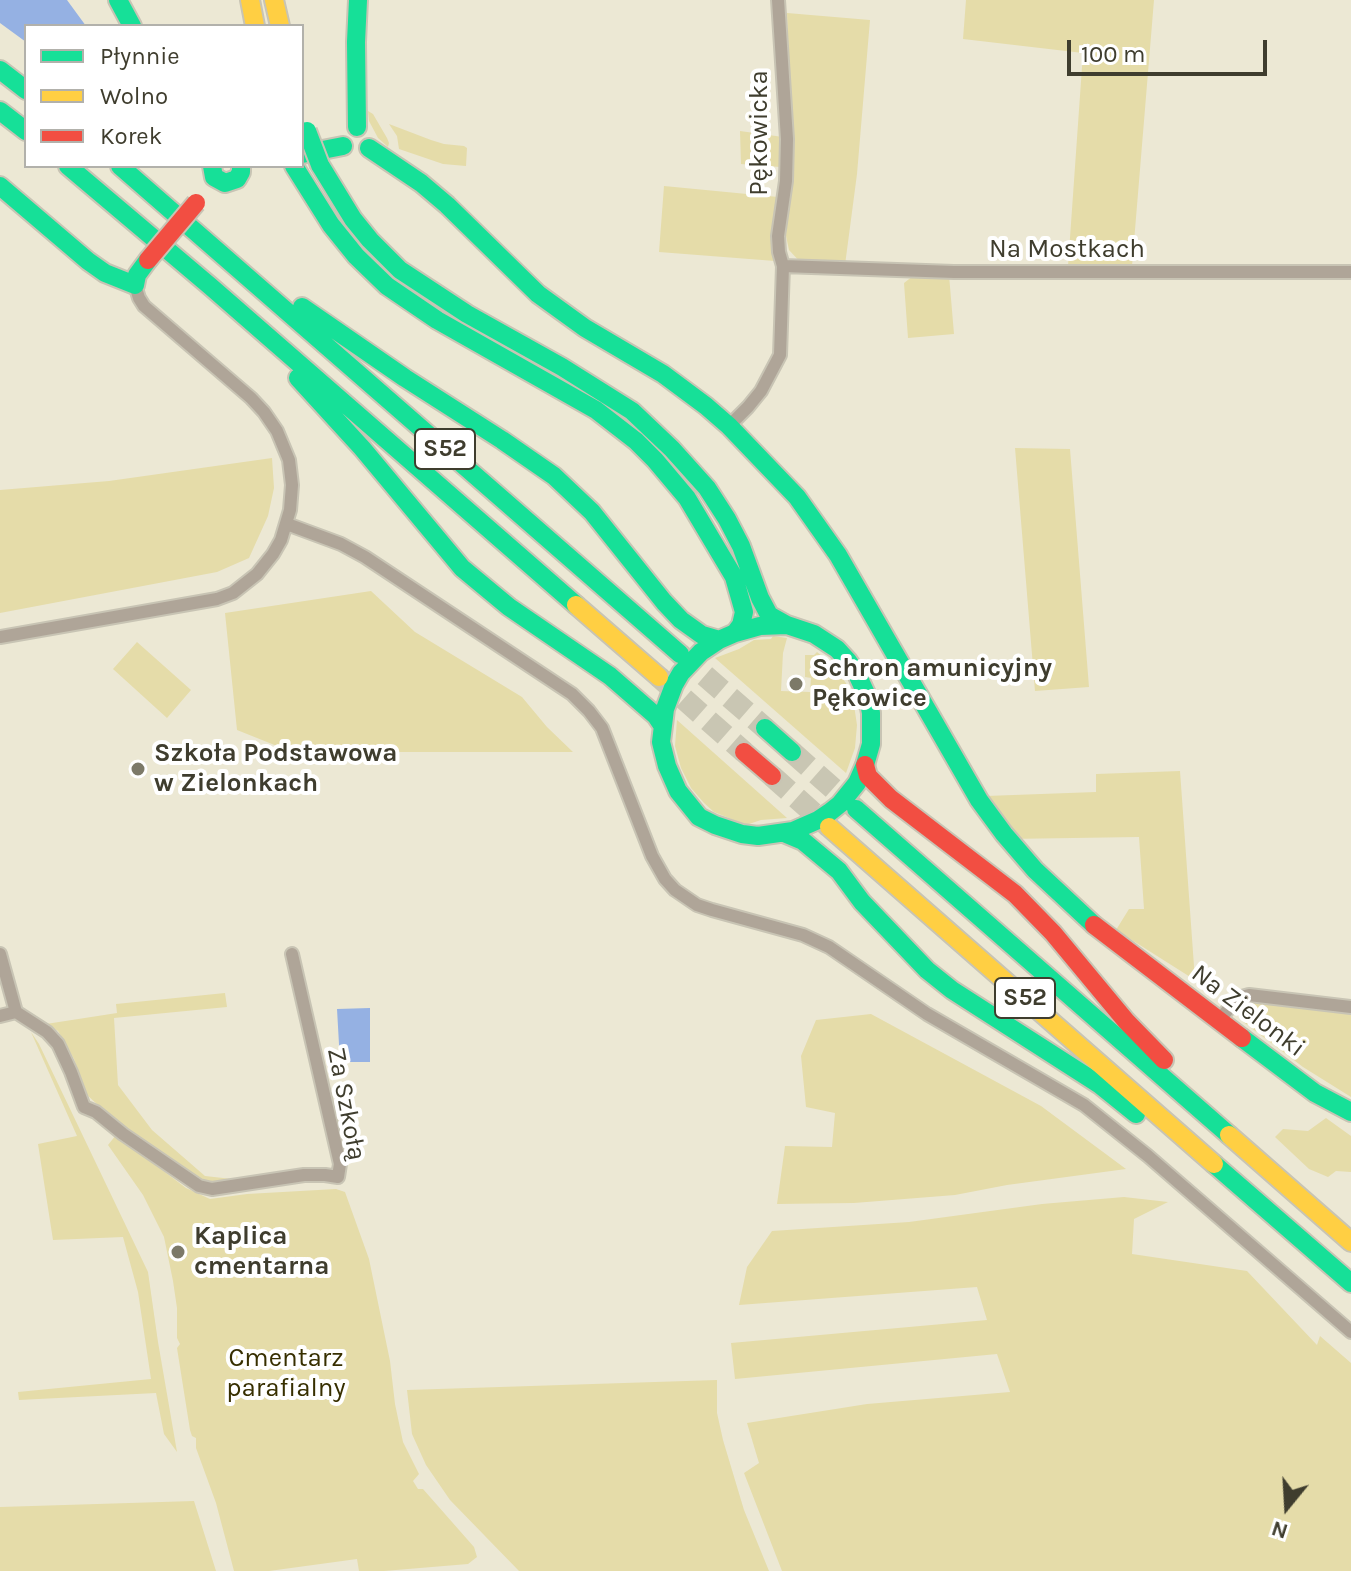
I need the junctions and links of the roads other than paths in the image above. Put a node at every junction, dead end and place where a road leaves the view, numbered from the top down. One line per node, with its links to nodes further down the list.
1 (118, 0): 5 (main road)
2 (250, 0): 6 (main road)
3 (358, 0): 11 (main road)
4 (778, 0): 23 (street, Pękowicka)
5 (131, 24)
6 (255, 24)
7 (0, 70): 8 (main road)
8 (24, 88)
9 (0, 111): 12 (main road)
10 (304, 123): 29 (main road, bridge)
11 (357, 127): 13 (main road); 14 (main road)
12 (24, 129)
13 (343, 146): 14 (main road); 15 (main road)
14 (369, 148): 27 (main road, Na Zielonki)
15 (304, 160)
16 (70, 168): 26 (main road, S52)
17 (122, 168): 22 (main road, S52)
18 (242, 168): 20 (main road)
19 (300, 168): 31 (main road)
20 (215, 173): 25 (main road, bridge)
21 (0, 186): 25 (main road)
22 (210, 244): 31 (main road); 32 (main road, S52)
23 (783, 266): 24 (street, Na Mostkach); 27 (street, Pękowicka)
24 (1351, 272)
25 (135, 285): 28 (street)
26 (250, 320): 33 (main road, S52); 34 (main road)
27 (729, 426): 48 (main road, Na Zielonki)
28 (287, 524): 30 (street); 54 (street)
29 (787, 625): 31 (main road); 38 (main road)
30 (0, 637)
31 (727, 637): 34 (main road)
32 (680, 654)
33 (659, 677)
34 (662, 725): 42 (main road)
35 (765, 728): 37 (main road)
36 (744, 752): 39 (main road)
37 (792, 752)
38 (865, 765): 42 (main road); 50 (main road)
39 (772, 776)
40 (856, 809): 50 (main road, S52)
41 (829, 827): 51 (main road, S52)
42 (784, 833): 51 (main road)
43 (0, 954): 46 (street)
44 (292, 954): 46 (street, Za Szkołą)
45 (1351, 1007): 48 (street)
46 (16, 1012): 47 (street)
47 (0, 1016)
48 (1219, 1020): 49 (main road, Na Zielonki)
49 (1351, 1112)
50 (1213, 1121): 52 (main road, S52)
51 (1221, 1169): 53 (main road, S52)
52 (1351, 1242)
53 (1351, 1283)
54 (1351, 1332)

